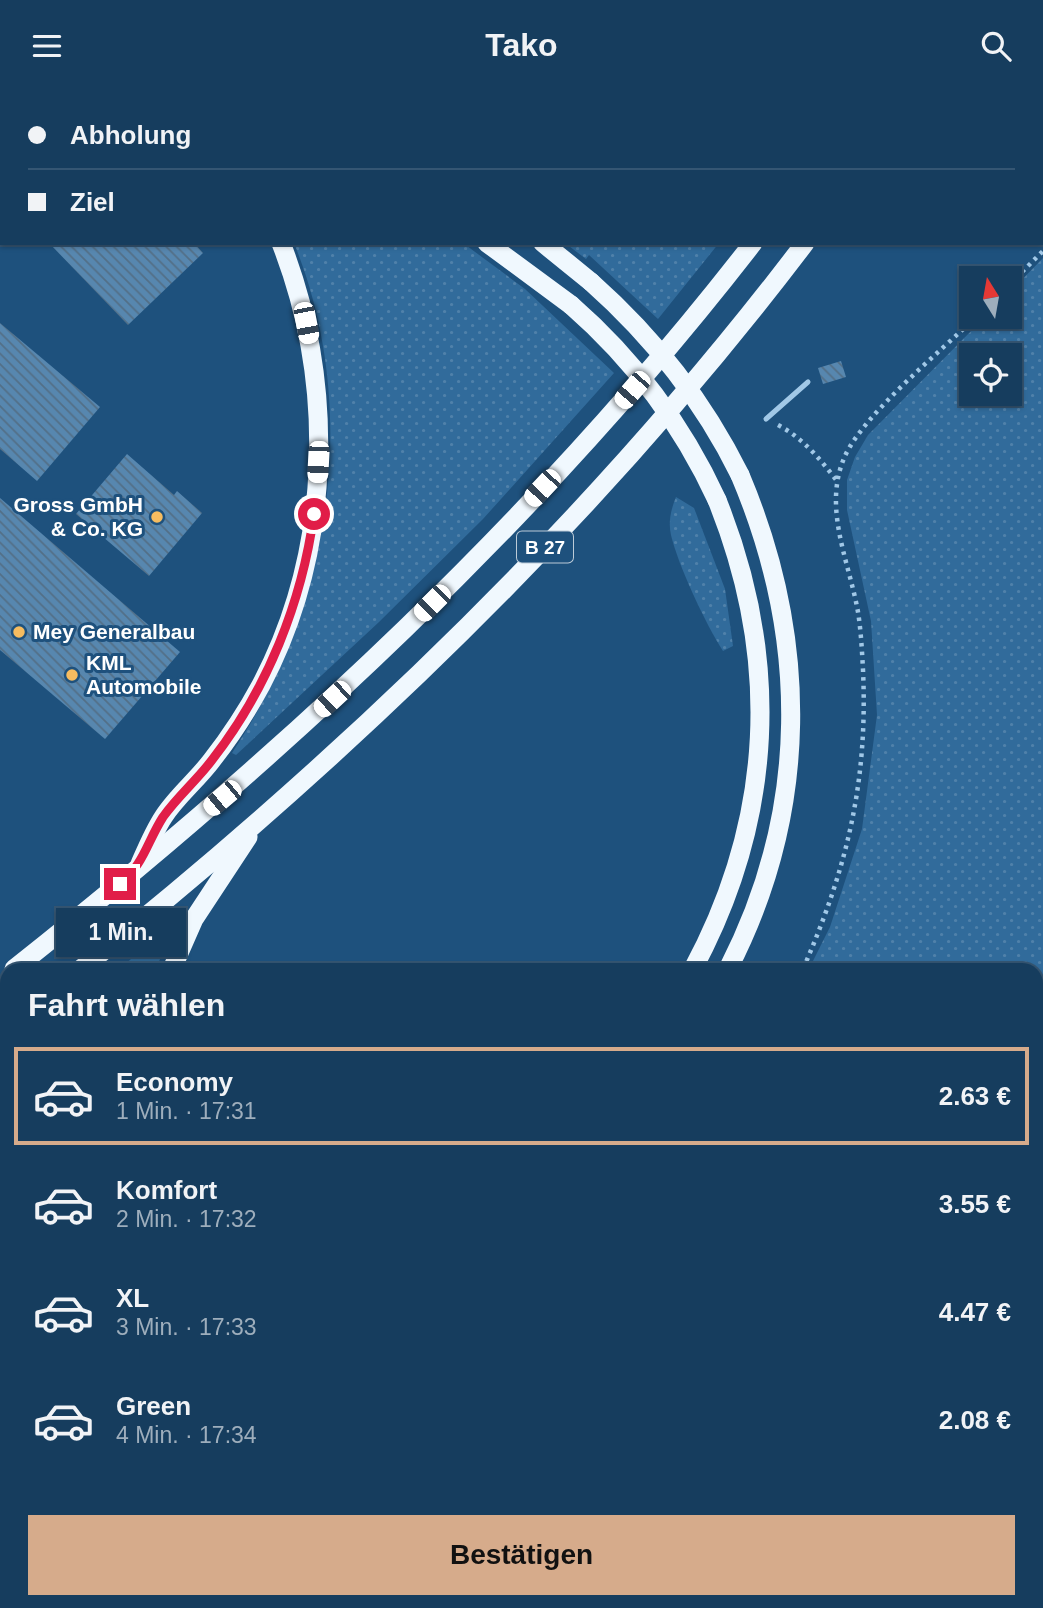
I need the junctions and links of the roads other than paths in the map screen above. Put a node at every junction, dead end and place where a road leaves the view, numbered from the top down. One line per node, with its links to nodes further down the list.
1 (282, 245): 9 (highway)
2 (490, 245): 13 (highway, bridge)
3 (546, 245): 14 (highway, bridge)
4 (750, 245): 9 (highway, B 27)
5 (803, 245): 8 (highway, B 27)
6 (808, 382): 7 (lane)
7 (765, 419)
8 (256, 824): 11 (highway, B 27); 12 (highway)
9 (136, 871): 10 (highway, B 27)
10 (21, 963)
11 (88, 963)
12 (175, 963)
13 (696, 963)
14 (731, 963)

